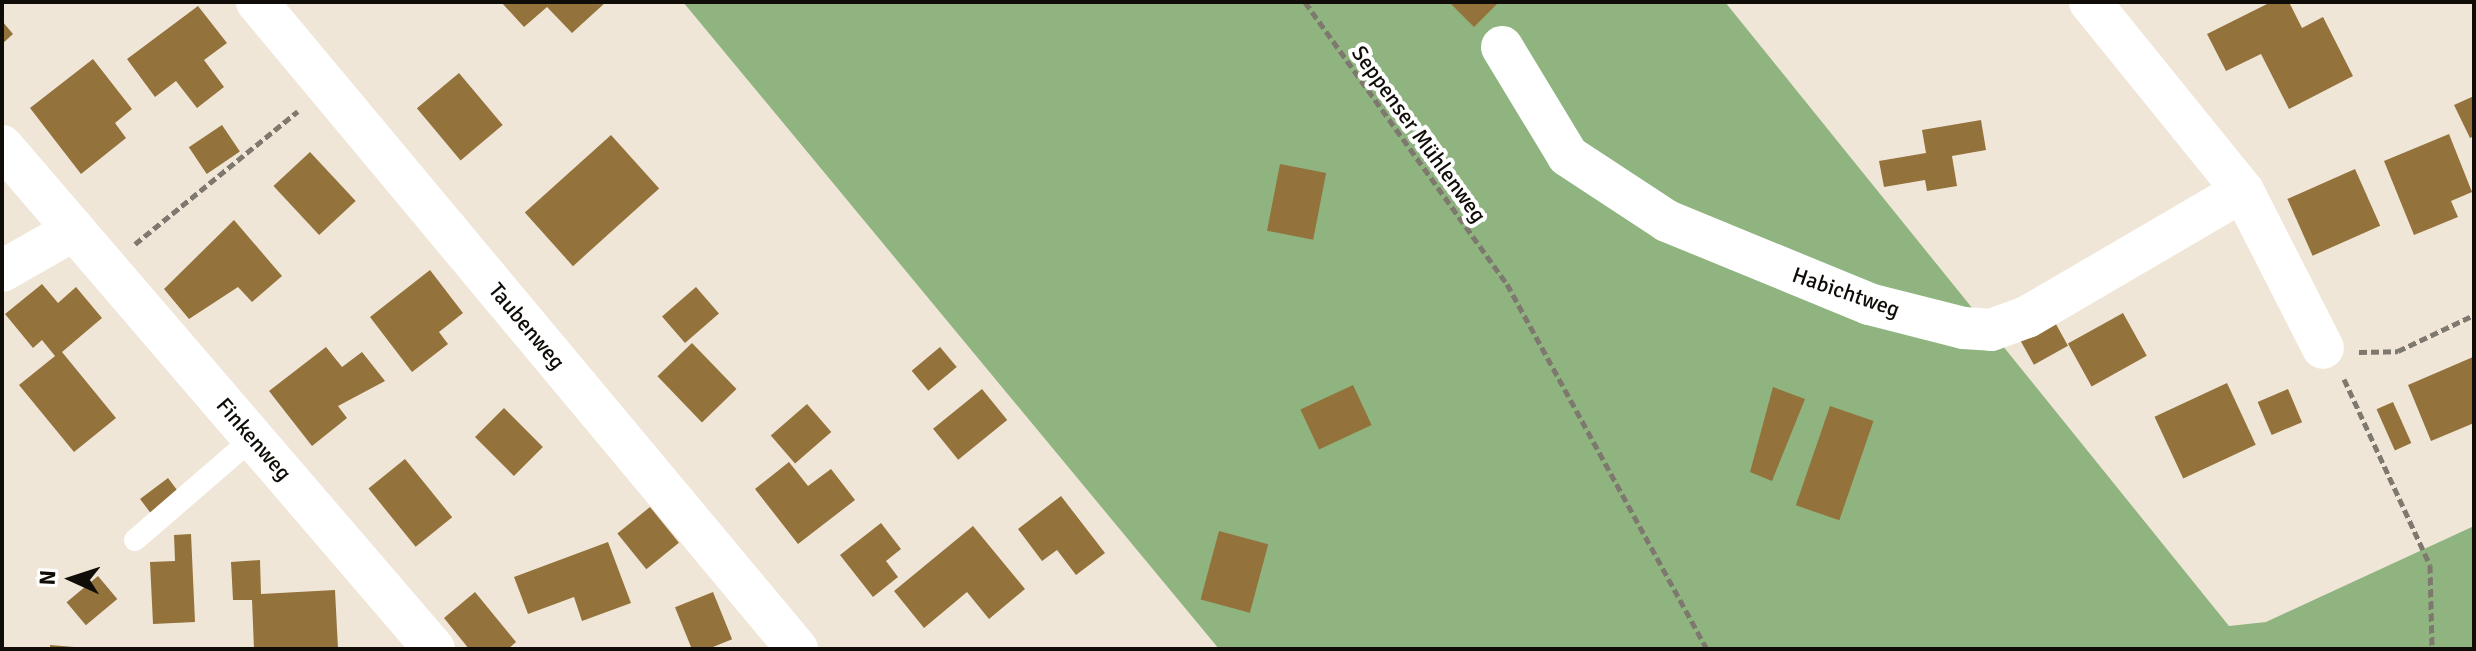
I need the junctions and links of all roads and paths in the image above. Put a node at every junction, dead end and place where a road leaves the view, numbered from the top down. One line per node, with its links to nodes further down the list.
1 (257, 2): 5 (street, Taubenweg)
2 (1305, 2): 17 (path, Seppenser Mühlenweg)
3 (2090, 2): 7 (street)
4 (1502, 47): 7 (street, Habichtweg)
5 (328, 87): 9 (path); 16 (street, Taubenweg)
6 (2, 146): 8 (street, Finkenweg)
7 (2243, 191): 12 (street)
8 (74, 230): 9 (street, Finkenweg); 10 (street)
9 (106, 268): 13 (street, Finkenweg)
10 (2, 271)
11 (2474, 315): 12 (path)
12 (2323, 348): 18 (path)
13 (253, 438): 14 (lane); 15 (street, Finkenweg)
14 (135, 540)
15 (434, 649)
16 (797, 649)
17 (1707, 649)
18 (2432, 649)

